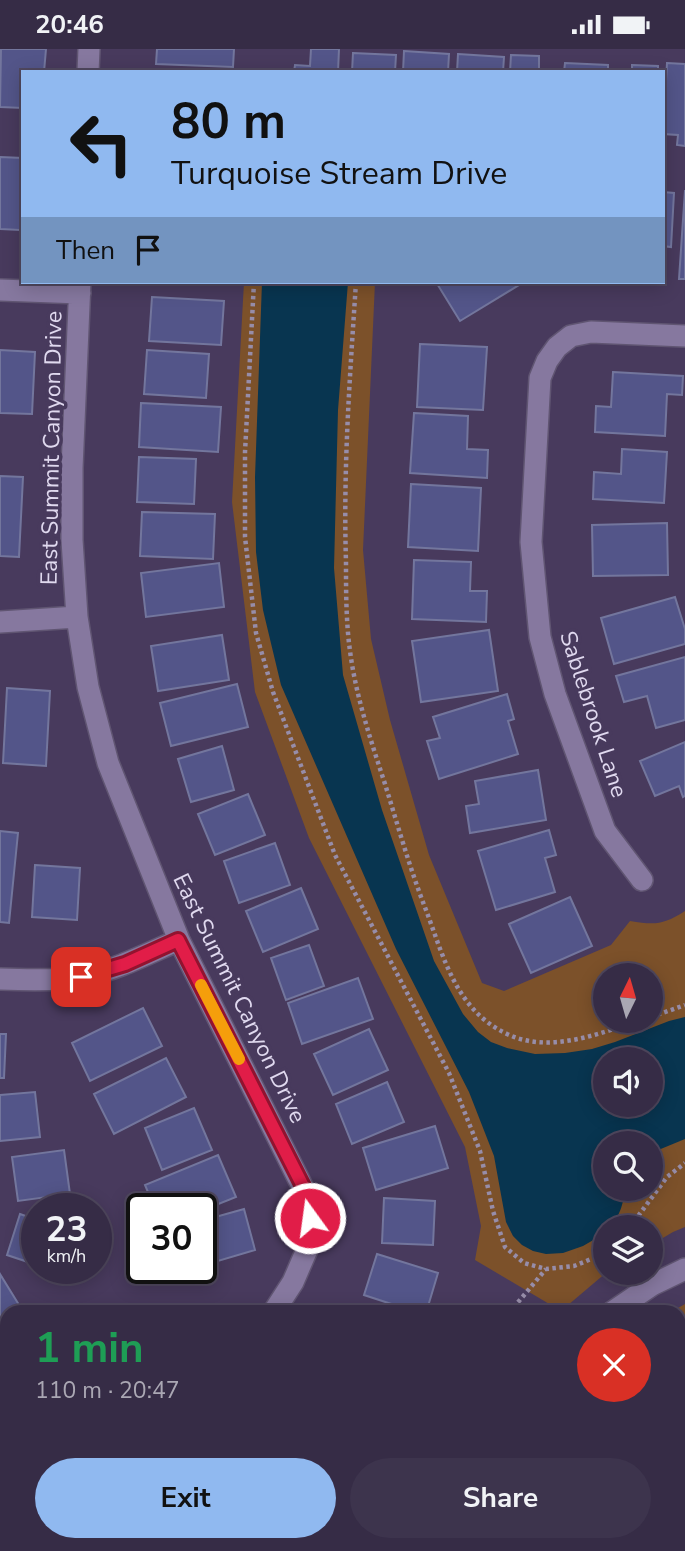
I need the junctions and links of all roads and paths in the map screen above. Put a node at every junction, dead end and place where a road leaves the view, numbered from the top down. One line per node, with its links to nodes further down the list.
1 (89, 49): 2 (street)
2 (88, 70)
3 (254, 284): 19 (path)
4 (356, 284): 15 (path)
5 (80, 287): 6 (street); 8 (street, East Summit Canyon Drive)
6 (0, 290)
7 (685, 336): 10 (street, Sablebrook Lane)
8 (77, 617): 9 (street); 11 (street, East Summit Canyon Drive)
9 (0, 622)
10 (642, 880)
11 (178, 940): 12 (street); 21 (street, East Summit Canyon Drive)
12 (0, 979)
13 (685, 1005): 14 (path)
14 (663, 1013)
15 (599, 1033)
16 (685, 1163): 17 (path)
17 (639, 1215)
18 (593, 1258): 19 (path)
19 (546, 1269): 22 (path)
20 (685, 1269): 23 (street)
21 (278, 1305)
22 (516, 1305)
23 (623, 1305)

